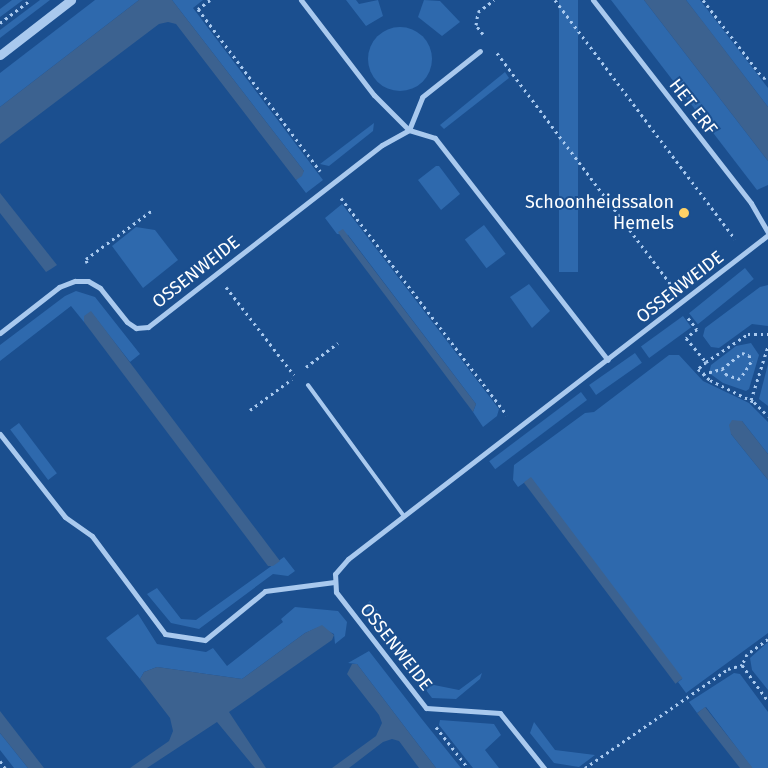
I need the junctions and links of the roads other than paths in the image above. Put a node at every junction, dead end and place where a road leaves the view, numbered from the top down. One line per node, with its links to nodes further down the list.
1 (71, 0): 5 (street)
2 (301, 0): 6 (street)
3 (593, 0): 7 (street, HET ERF)
4 (480, 51): 6 (street)
5 (0, 55)
6 (409, 130): 8 (street, OSSENWEIDE); 9 (street)
7 (768, 234): 9 (street, OSSENWEIDE)
8 (0, 333)
9 (608, 360): 12 (street, OSSENWEIDE)
10 (308, 386): 12 (lane)
11 (0, 434): 13 (street)
12 (404, 516): 13 (street, OSSENWEIDE)
13 (334, 582): 14 (street, OSSENWEIDE)
14 (544, 768)

